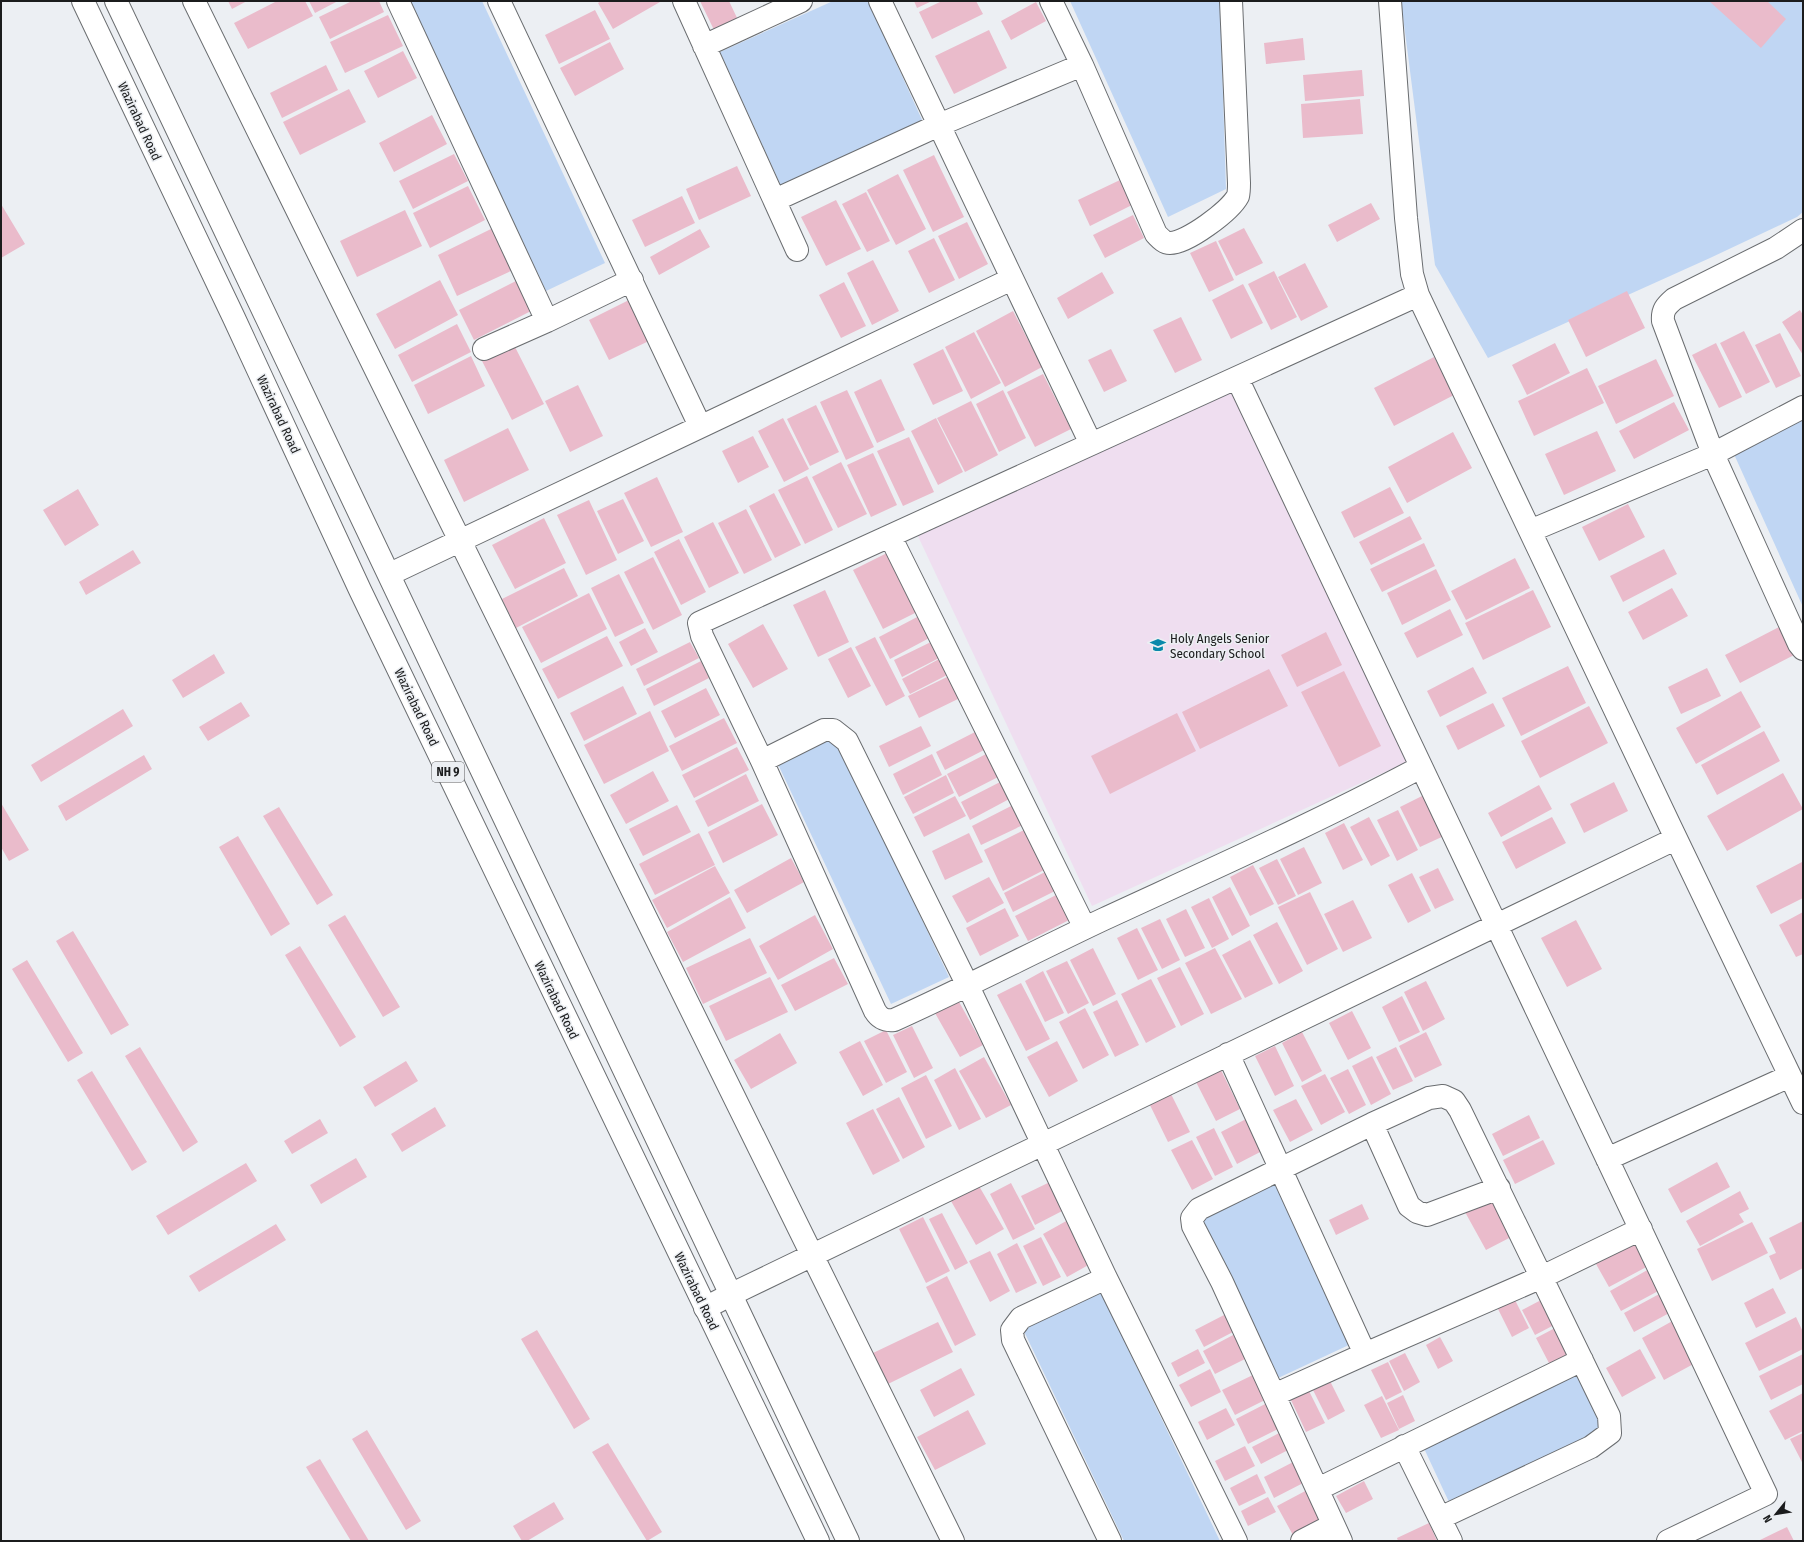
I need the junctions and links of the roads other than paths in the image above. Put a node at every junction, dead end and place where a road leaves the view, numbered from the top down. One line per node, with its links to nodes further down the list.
1 (83, 1): 52 (main road, Wazirabad Road / NH 9)
2 (116, 1): 31 (main road, NH 9)
3 (194, 1): 30 (main road)
4 (398, 1): 21 (main road)
5 (499, 1): 19 (main road)
6 (684, 1): 12 (main road)
7 (800, 1): 12 (main road)
8 (880, 1): 14 (main road)
9 (1051, 1): 13 (main road)
10 (1230, 1): 13 (main road)
11 (1390, 1): 20 (main road)
12 (704, 46): 15 (main road)
13 (1082, 65): 14 (main road)
14 (939, 125): 15 (main road); 18 (main road)
15 (775, 200): 17 (main road)
16 (1803, 230): 27 (main road)
17 (797, 250)
18 (1012, 279): 25 (main road); 26 (main road)
19 (632, 280): 21 (main road); 25 (main road)
20 (1418, 295): 23 (main road); 28 (main road)
21 (547, 320): 22 (main road)
22 (484, 349)
23 (1236, 378): 26 (main road); 34 (main road)
24 (1803, 407): 27 (main road)
25 (700, 426): 30 (main road)
26 (1091, 444): 29 (main road)
27 (1713, 454): 28 (main road); 32 (main road)
28 (1530, 531): 35 (main road)
29 (890, 536): 33 (main road); 37 (main road)
30 (460, 541): 31 (main road); 48 (main road)
31 (390, 574): 51 (main road, NH 9)
32 (1803, 648)
33 (762, 761): 38 (main road); 38 (main road)
34 (1421, 767): 36 (main road); 37 (main road)
35 (1675, 839): 36 (main road); 40 (main road)
36 (1496, 925): 39 (main road); 44 (main road)
37 (1085, 928): 38 (main road)
38 (968, 986): 43 (main road)
39 (1228, 1054): 43 (main road); 45 (main road)
40 (1790, 1076): 41 (main road); 44 (main road)
41 (1803, 1103)
42 (1372, 1124): 45 (main road); 46 (main road); 46 (main road)
43 (1042, 1144): 48 (main road); 50 (main road)
44 (1607, 1159): 47 (main road)
45 (1280, 1169): 53 (main road); 55 (main road)
46 (1499, 1188): 49 (main road)
47 (1640, 1229): 49 (main road); 67 (main road)
48 (812, 1255): 51 (main road); 62 (main road)
49 (1542, 1277): 53 (main road); 54 (main road)
50 (1106, 1278): 63 (main road); 64 (main road)
51 (730, 1294): 52 (main road); 61 (main road, NH 9)
52 (706, 1308): 60 (main road, Wazirabad Road / NH 9)
53 (1365, 1354): 55 (main road)
54 (1582, 1360): 56 (main road); 58 (main road)
55 (1274, 1395): 57 (main road)
56 (1404, 1446): 57 (main road); 58 (main road)
57 (1318, 1489): 59 (main road)
58 (1440, 1518): 66 (main road)
59 (1337, 1533): 65 (main road)
60 (818, 1541)
61 (848, 1541)
62 (953, 1541)
63 (1110, 1541)
64 (1236, 1541)
65 (1302, 1541)
66 (1451, 1541)
67 (1668, 1541)

